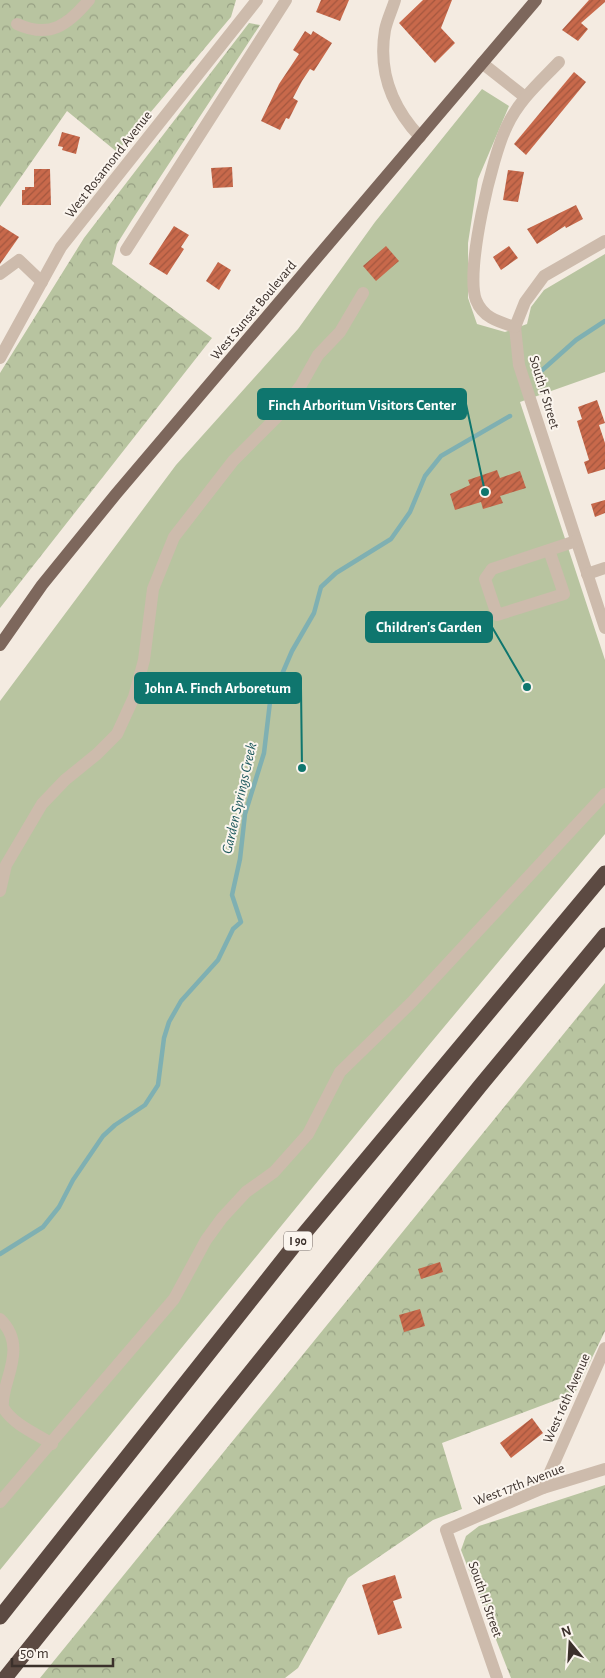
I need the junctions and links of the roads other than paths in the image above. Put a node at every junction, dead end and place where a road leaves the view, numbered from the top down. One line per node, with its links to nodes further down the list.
1 (89, 0): 6 (street)
2 (256, 0): 14 (street, West Rosamond Avenue)
3 (286, 0): 12 (street)
4 (395, 0): 10 (street)
5 (536, 0): 8 (main road, West Sunset Boulevard)
6 (17, 24)
7 (560, 62): 9 (street)
8 (482, 63): 9 (street); 10 (main road, West Sunset Boulevard)
9 (525, 97): 16 (street)
10 (420, 137): 23 (main road, West Sunset Boulevard)
11 (605, 241): 16 (street)
12 (126, 250)
13 (0, 274): 14 (street)
14 (42, 282): 17 (street, West Rosamond Avenue)
15 (363, 293): 26 (street)
16 (514, 327): 18 (street, South F Street)
17 (0, 358)
18 (576, 541): 19 (street); 21 (street, South F Street)
19 (549, 550): 19 (street)
20 (605, 568): 21 (street)
21 (587, 574): 22 (street, South F Street)
22 (605, 628)
23 (0, 645)
24 (605, 794): 30 (street)
25 (605, 873): 35 (highway, I 90)
26 (0, 891)
27 (605, 935): 36 (highway)
28 (0, 1319): 30 (street)
29 (605, 1348): 32 (street, West 16th Avenue)
30 (52, 1444): 33 (street)
31 (605, 1469): 32 (street, West 17th Avenue)
32 (543, 1488): 34 (street, West 17th Avenue)
33 (0, 1502)
34 (446, 1530): 37 (street, South H Street)
35 (0, 1617)
36 (4, 1678)
37 (497, 1678)

